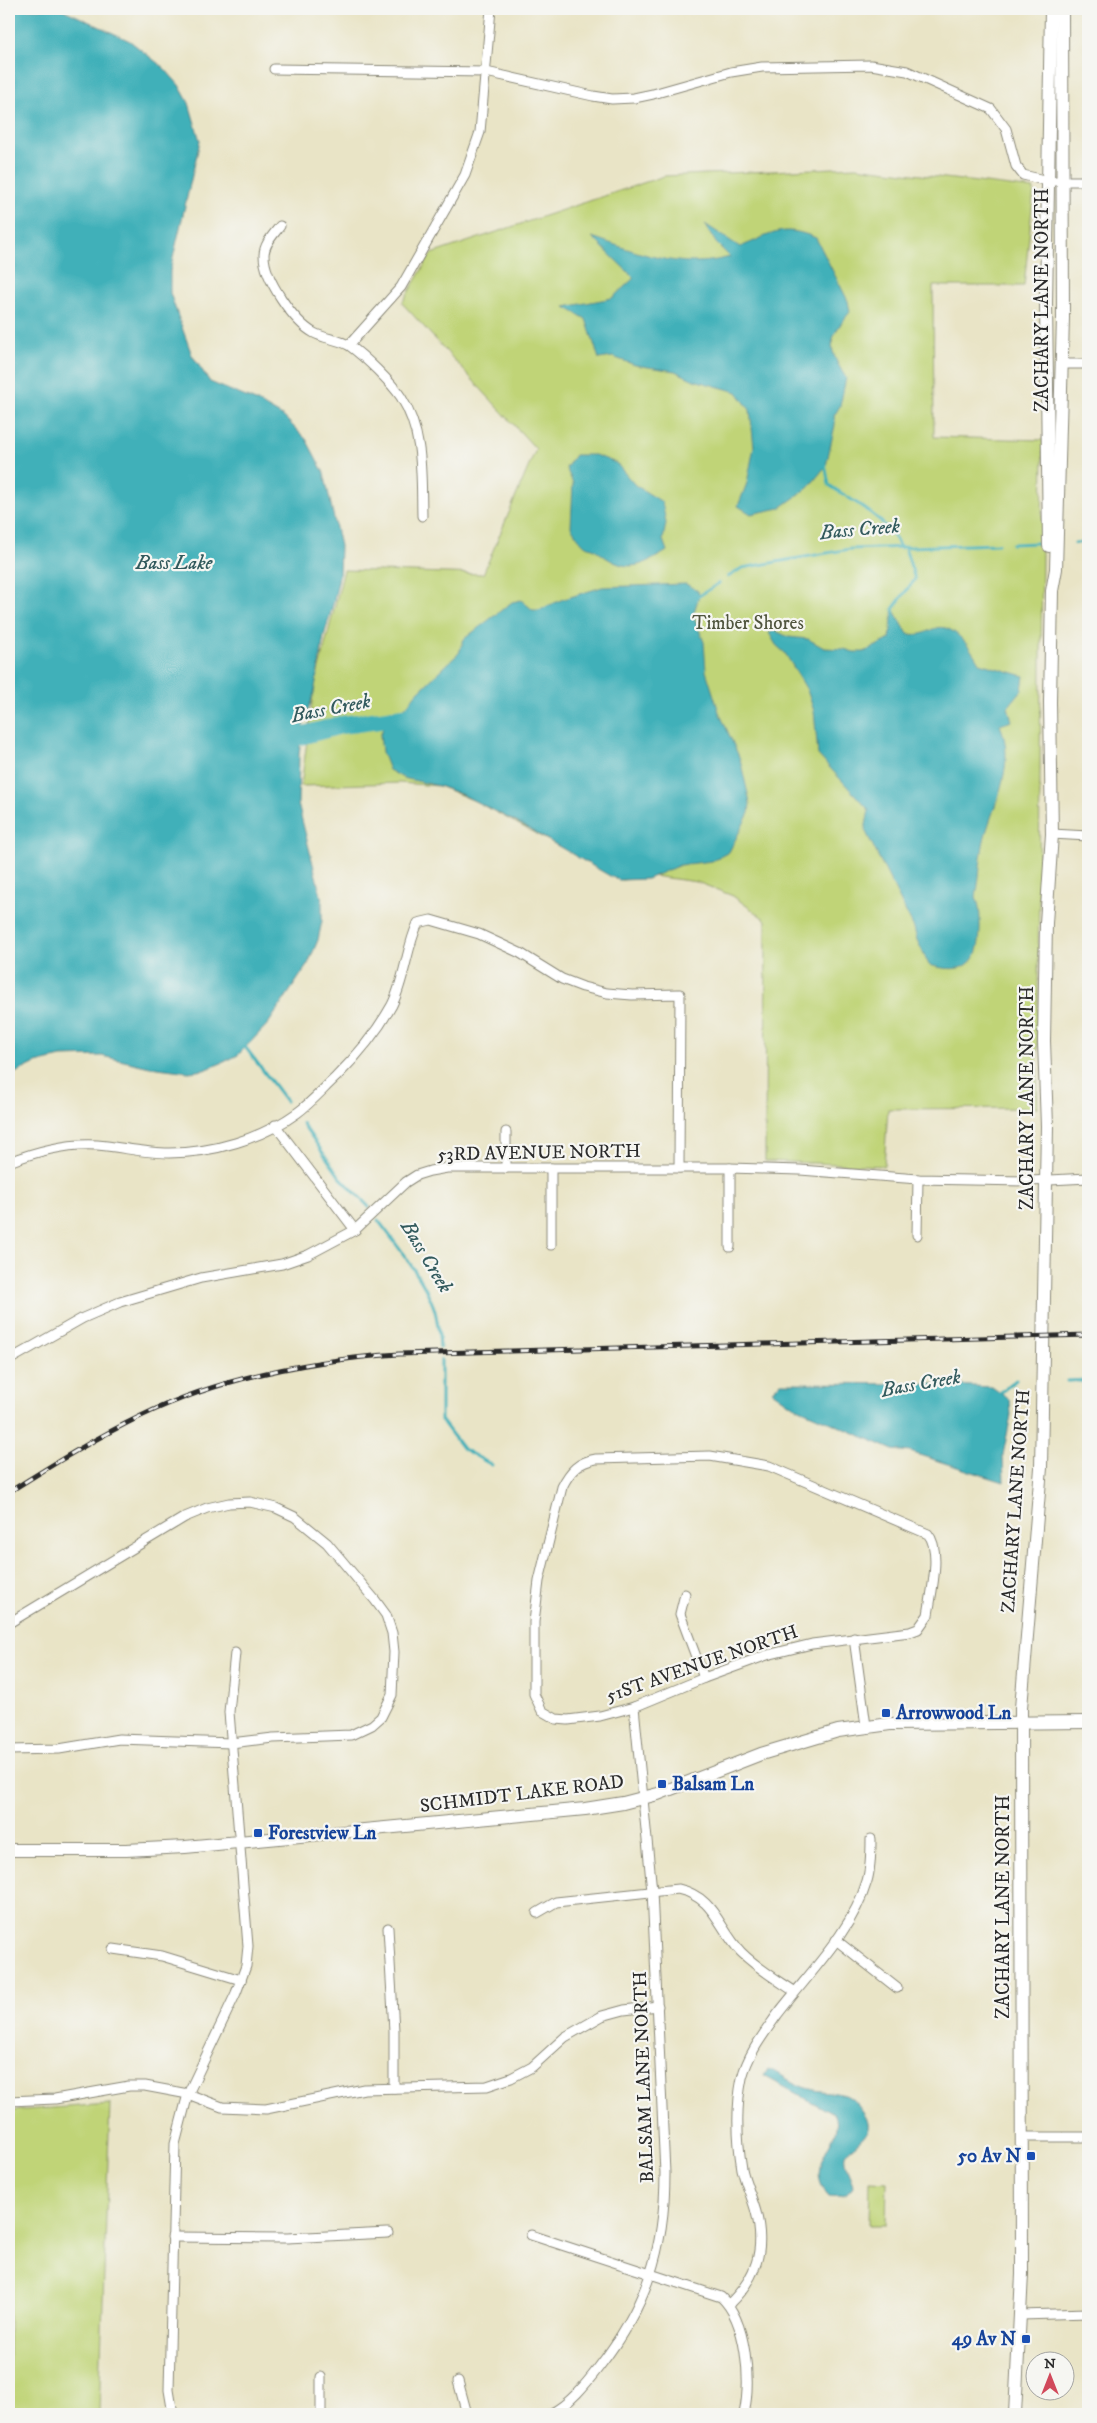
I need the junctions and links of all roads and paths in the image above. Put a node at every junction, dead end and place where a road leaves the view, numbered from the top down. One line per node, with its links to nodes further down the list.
1 (491, 9): 5 (street)
2 (1051, 9): 6 (street, ZACHARY LANE NORTH)
3 (1063, 12): 7 (street, ZACHARY LANE NORTH)
4 (274, 69): 5 (street)
5 (486, 72): 6 (street); 10 (street)
6 (1048, 180): 7 (street); 14 (street, ZACHARY LANE NORTH)
7 (1062, 181): 8 (street); 11 (street, ZACHARY LANE NORTH)
8 (1088, 181)
9 (280, 226): 10 (street)
10 (349, 346): 13 (street)
11 (1062, 364): 12 (street); 14 (street, ZACHARY LANE NORTH)
12 (1088, 364)
13 (422, 516)
14 (1052, 591): 15 (street, ZACHARY LANE NORTH)
15 (1052, 834): 16 (street); 26 (street, ZACHARY LANE NORTH)
16 (1088, 836)
17 (275, 1125): 19 (street); 22 (street); 27 (street)
18 (506, 1132): 20 (street)
19 (9, 1162)
20 (506, 1168): 21 (street, 53RD AVENUE NORTH); 27 (street, 53RD AVENUE NORTH)
21 (551, 1168): 22 (street, 53RD AVENUE NORTH); 29 (street)
22 (679, 1168): 23 (street, 53RD AVENUE NORTH)
23 (730, 1168): 25 (street, 53RD AVENUE NORTH); 30 (street)
24 (1088, 1178): 26 (street, 53RD AVENUE NORTH)
25 (918, 1179): 26 (street, 53RD AVENUE NORTH); 28 (street)
26 (1046, 1180): 39 (street, ZACHARY LANE NORTH)
27 (356, 1230): 31 (street, 53RD AVENUE NORTH)
28 (917, 1235)
29 (551, 1245)
30 (730, 1247)
31 (9, 1360)
32 (685, 1594): 36 (street)
33 (9, 1623): 41 (street)
34 (854, 1638): 36 (street, 51ST AVENUE NORTH); 37 (street, 51ST AVENUE NORTH); 40 (street)
35 (234, 1653): 41 (street)
36 (704, 1678): 37 (street, 51ST AVENUE NORTH)
37 (634, 1707): 43 (street, BALSAM LANE NORTH)
38 (1088, 1722): 39 (street, SCHMIDT LAKE ROAD)
39 (1021, 1724): 40 (street, SCHMIDT LAKE ROAD); 59 (street, ZACHARY LANE NORTH)
40 (866, 1726): 43 (street, SCHMIDT LAKE ROAD)
41 (231, 1743): 42 (street); 45 (street)
42 (9, 1750)
43 (643, 1798): 45 (street, SCHMIDT LAKE ROAD); 47 (street, BALSAM LANE NORTH)
44 (871, 1839): 50 (street)
45 (240, 1842): 46 (street, SCHMIDT LAKE ROAD); 52 (street)
46 (9, 1850)
47 (652, 1891): 48 (street); 54 (street); 55 (street, BALSAM LANE NORTH)
48 (537, 1913)
49 (388, 1928): 56 (street)
50 (836, 1940): 53 (street); 54 (street)
51 (113, 1949): 52 (street)
52 (241, 1980): 57 (street)
53 (897, 1988)
54 (794, 1991): 65 (street)
55 (658, 2006): 56 (street); 64 (street, BALSAM LANE NORTH)
56 (394, 2088): 57 (street)
57 (188, 2094): 58 (street); 63 (street)
58 (9, 2101)
59 (1023, 2137): 60 (street); 67 (street, ZACHARY LANE NORTH)
60 (1088, 2137)
61 (388, 2233): 63 (street)
62 (531, 2234): 64 (street)
63 (172, 2237): 70 (street)
64 (652, 2273): 65 (street); 73 (street, BALSAM LANE NORTH)
65 (729, 2304): 74 (street)
66 (1088, 2313): 67 (street)
67 (1020, 2315): 75 (street, ZACHARY LANE NORTH)
68 (321, 2377): 71 (street)
69 (458, 2381): 72 (street)
70 (172, 2414)
71 (321, 2414)
72 (467, 2414)
73 (554, 2414)
74 (744, 2414)
75 (1015, 2414)

